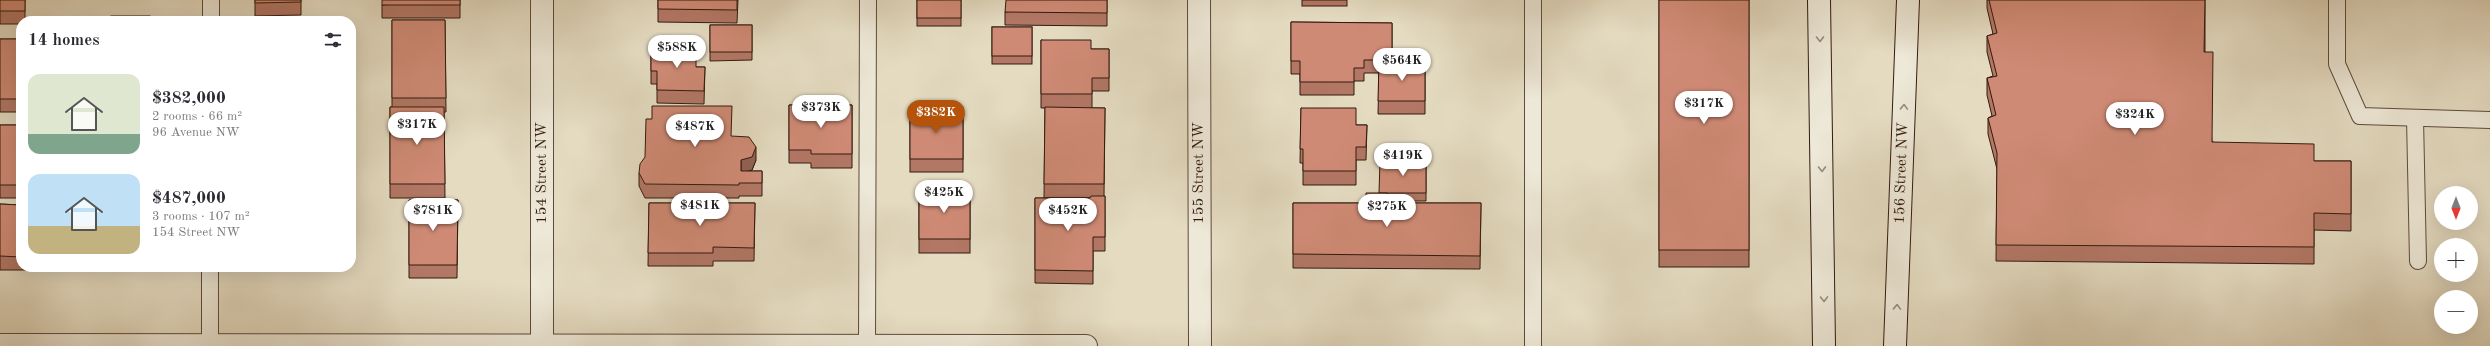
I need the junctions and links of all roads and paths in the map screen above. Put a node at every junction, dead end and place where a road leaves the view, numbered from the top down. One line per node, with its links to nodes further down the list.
1 (211, 0): 9 (lane)
2 (542, 0): 15 (street, 154 Street NW)
3 (868, 0): 17 (lane)
4 (1199, 0): 19 (street, 155 Street NW)
5 (1533, 0): 20 (lane)
6 (1819, 0): 21 (street, one-way to 21)
7 (1908, 0): 22 (street, 156 Street NW, one-way to 7)
8 (2337, 0): 10 (lane)
9 (211, 16)
10 (2415, 118): 11 (lane); 12 (lane)
11 (2490, 120)
12 (2418, 261)
13 (210, 272): 16 (lane)
14 (0, 345): 16 (street)
15 (542, 345): 16 (street); 17 (street)
16 (210, 346)
17 (867, 346): 18 (street)
18 (1086, 346)
19 (1200, 346)
20 (1533, 346)
21 (1824, 346)
22 (1895, 346)

